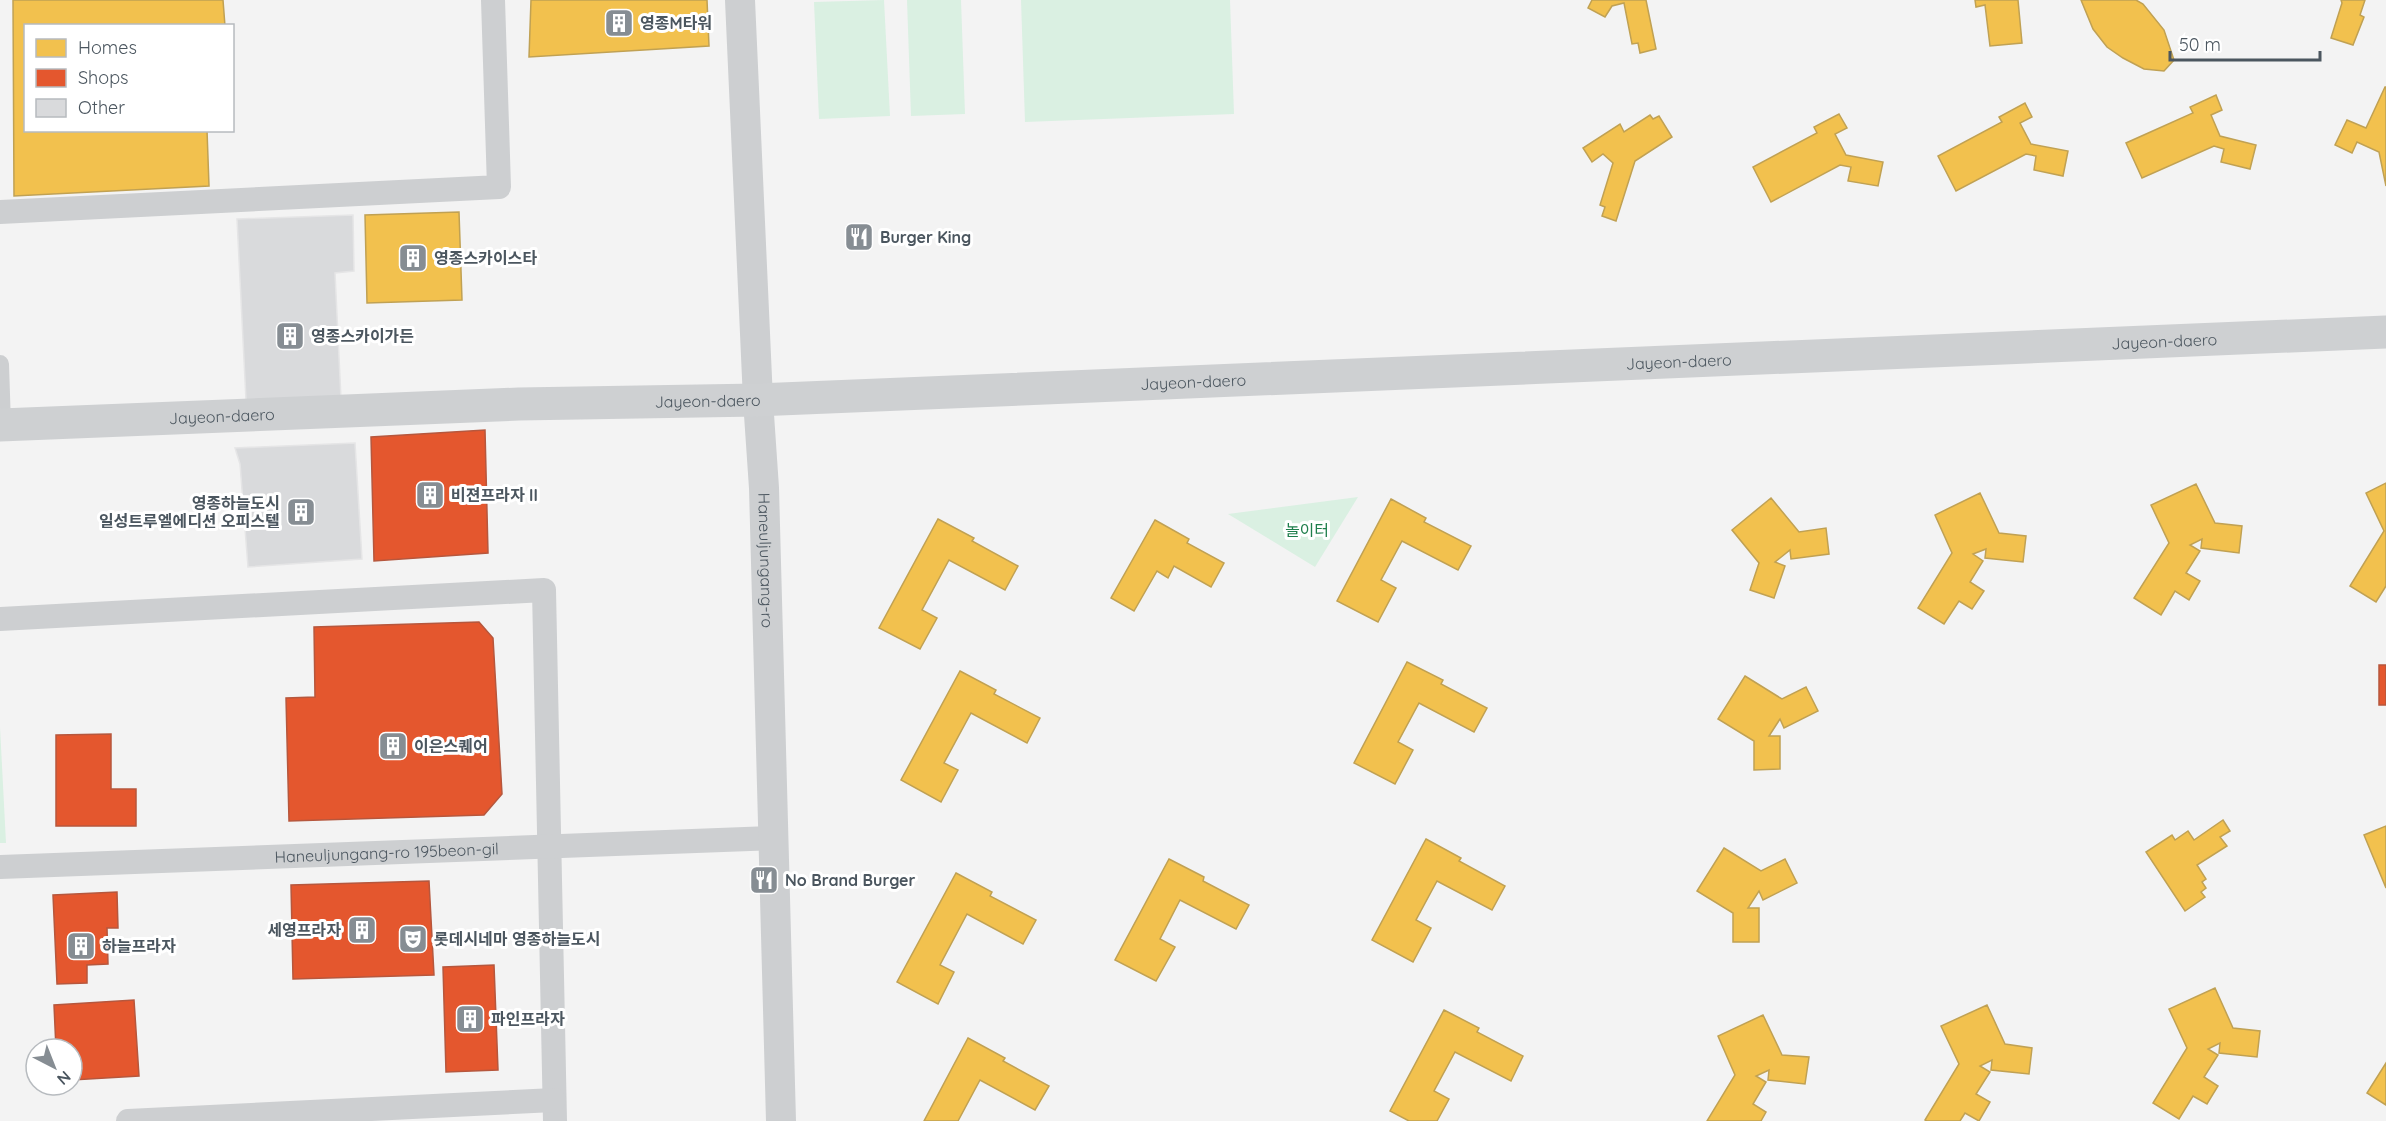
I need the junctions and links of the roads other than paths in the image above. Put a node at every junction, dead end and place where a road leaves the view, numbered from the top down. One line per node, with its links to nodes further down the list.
1 (494, 0): 3 (street)
2 (740, 0): 6 (street, Haneuljungang-ro)
3 (0, 212)
4 (2386, 332): 6 (main road, Jayeon-daero)
5 (0, 364): 7 (street)
6 (758, 400): 7 (main road, Jayeon-daero); 9 (street, Haneuljungang-ro)
7 (1, 425)
8 (0, 619): 10 (street)
9 (774, 838): 10 (street, Haneuljungang-ro 195beon-gil); 14 (street, Haneuljungang-ro)
10 (549, 847): 11 (street, Haneuljungang-ro 195beon-gil); 12 (street)
11 (0, 867)
12 (555, 1110): 13 (street)
13 (128, 1121)
14 (781, 1121)

